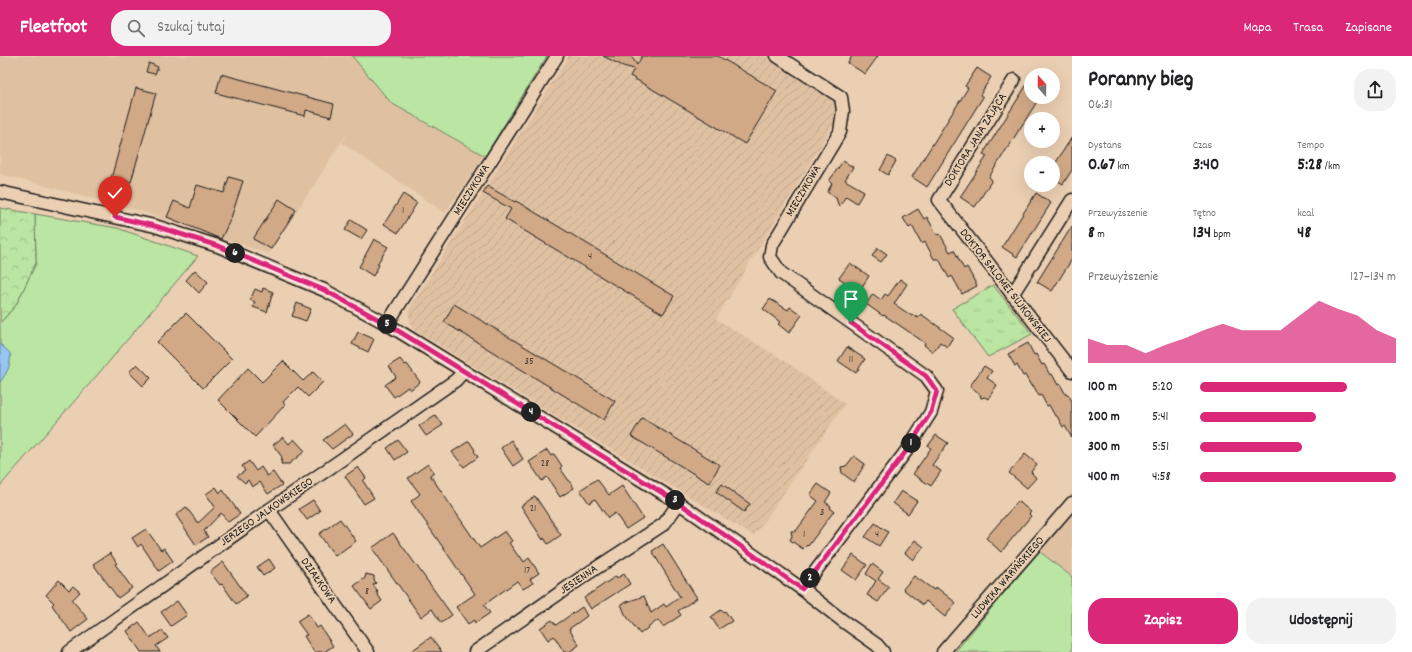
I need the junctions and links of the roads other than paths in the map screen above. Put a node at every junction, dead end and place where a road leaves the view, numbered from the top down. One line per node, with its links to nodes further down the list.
1 (557, 56): 8 (street, MIECZYKOWA)
2 (776, 56): 14 (street, MIECZYKOWA)
3 (1014, 80): 5 (street, DOKTORA JANA ZAJĄCA)
4 (0, 192): 8 (street)
5 (939, 200): 7 (street, DOKTOR SALOMEI SUJKOWSKIEJ)
6 (1072, 200): 7 (street)
7 (1012, 295): 10 (street, DOKTOR SALOMEI SUJKOWSKIEJ)
8 (387, 324): 9 (street)
9 (464, 370): 12 (street); 13 (street, JERZEGO JALKOWSKIEGO)
10 (1072, 371)
11 (1072, 502): 19 (street, LUDWIKA WARYŃSKIEGO)
12 (679, 503): 14 (street); 17 (street, JESIENNA)
13 (269, 510): 15 (street, JERZEGO JALKOWSKIEGO); 16 (street, DZIAŁKOWA)
14 (802, 589): 18 (street)
15 (69, 652)
16 (368, 652)
17 (475, 652)
18 (883, 652)
19 (943, 652)

